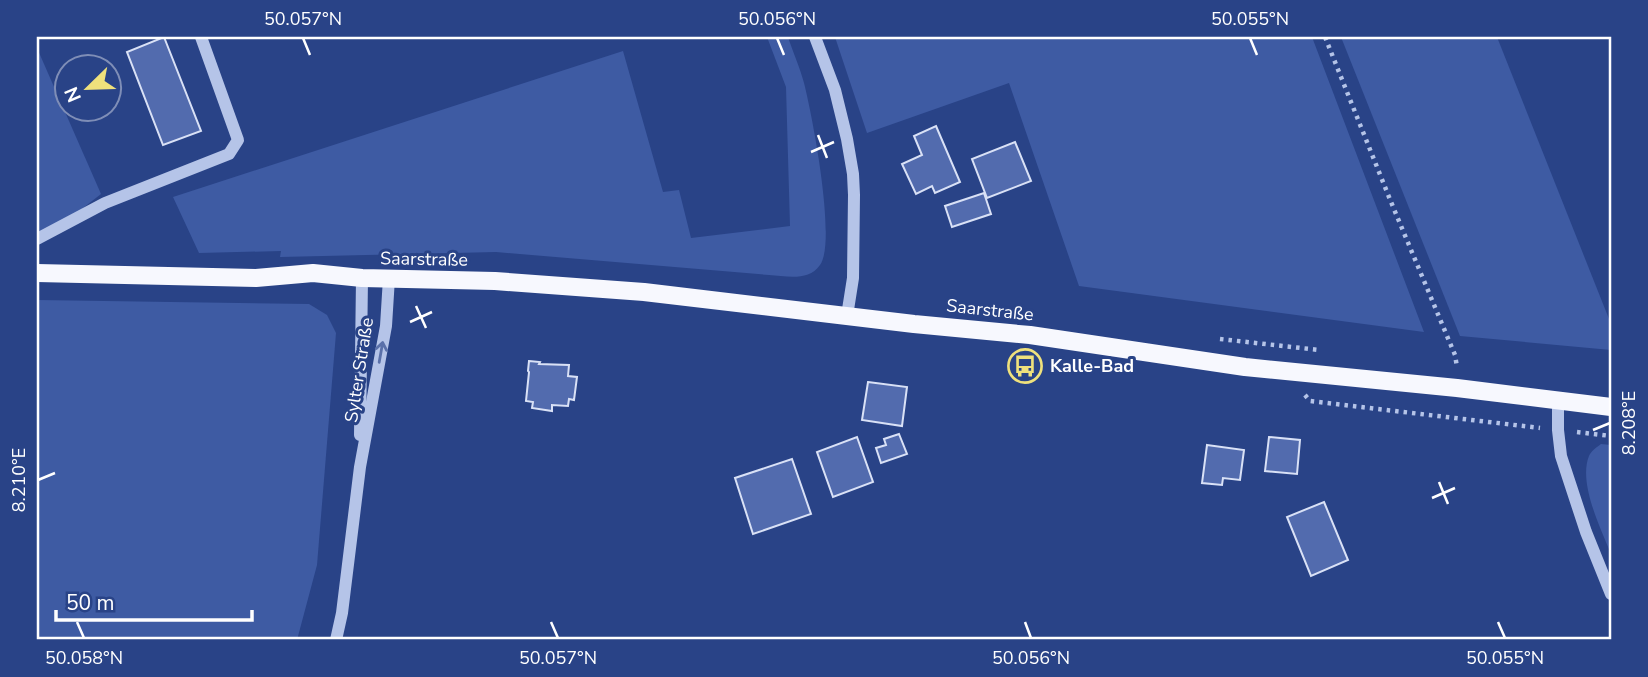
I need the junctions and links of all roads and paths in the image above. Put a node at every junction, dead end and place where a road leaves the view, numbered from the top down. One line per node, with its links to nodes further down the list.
1 (201, 37): 4 (street)
2 (815, 37): 8 (street)
3 (1325, 37): 9 (path)
4 (37, 239)
5 (37, 273): 6 (main road, Saarstraße)
6 (362, 278): 7 (main road, Saarstraße); 15 (street, Sylter Straße)
7 (389, 278): 8 (main road, Saarstraße); 15 (street, Sylter Straße, one-way to 7)
8 (847, 316): 9 (main road, Saarstraße)
9 (1457, 388): 11 (main road, Saarstraße)
10 (1310, 401): 13 (path)
11 (1558, 401): 12 (main road, Saarstraße); 13 (street)
12 (1611, 407)
13 (1558, 430): 14 (path); 16 (street)
14 (1611, 436)
15 (360, 467): 17 (street, Sylter Straße)
16 (1611, 594)
17 (337, 640)

